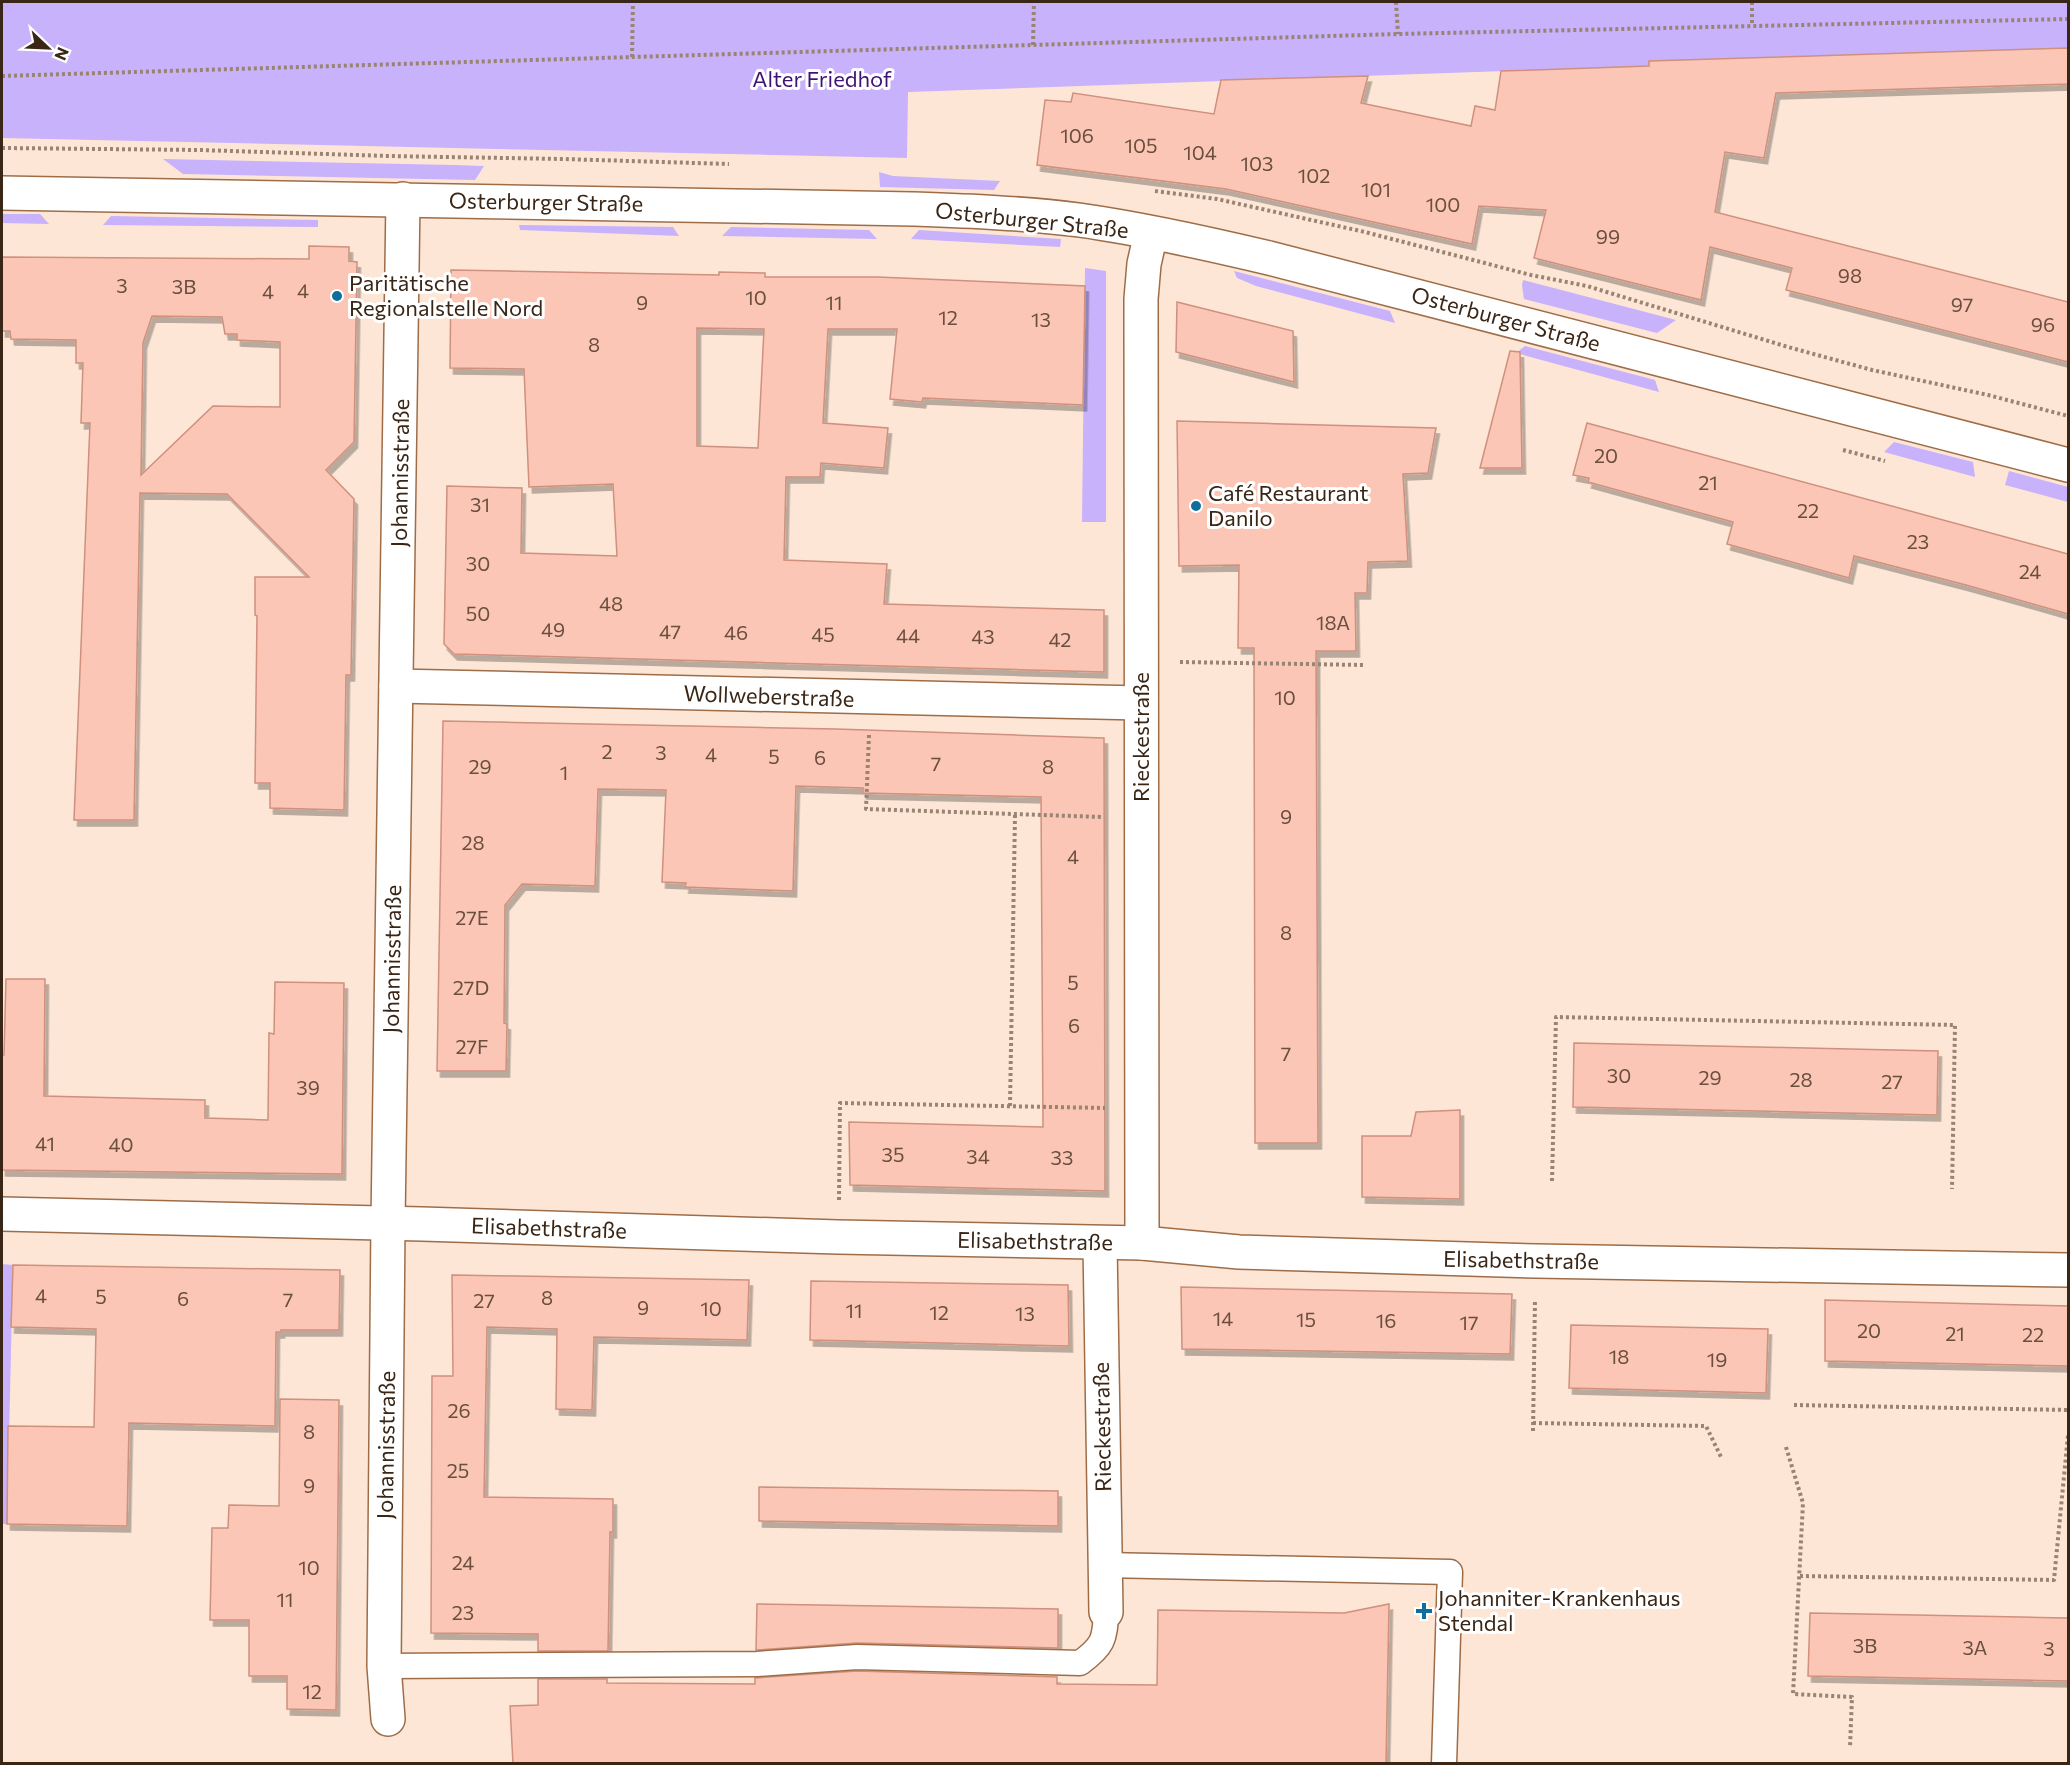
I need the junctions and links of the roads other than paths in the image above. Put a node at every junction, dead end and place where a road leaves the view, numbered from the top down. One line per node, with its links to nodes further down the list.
1 (2, 193): 2 (street, Osterburger Straße)
2 (404, 199): 3 (street, Osterburger Straße); 5 (street, Johannisstraße)
3 (1150, 233): 4 (street, Osterburger Straße); 6 (street, Rieckestraße)
4 (2068, 465)
5 (396, 686): 6 (street, Wollweberstraße); 8 (street, Johannisstraße)
6 (1141, 704): 10 (street, Rieckestraße)
7 (2, 1214): 8 (street, Elisabethstraße)
8 (388, 1223): 9 (street, Elisabethstraße); 14 (street, Johannisstraße)
9 (1100, 1243): 10 (street, Elisabethstraße); 12 (street, Rieckestraße)
10 (1142, 1243): 11 (street, Elisabethstraße)
11 (2068, 1270)
12 (1104, 1565): 13 (street, Rieckestraße); 16 (lane)
13 (1106, 1612): 14 (lane)
14 (384, 1666): 15 (street, Johannisstraße)
15 (388, 1719)
16 (1444, 1764)

